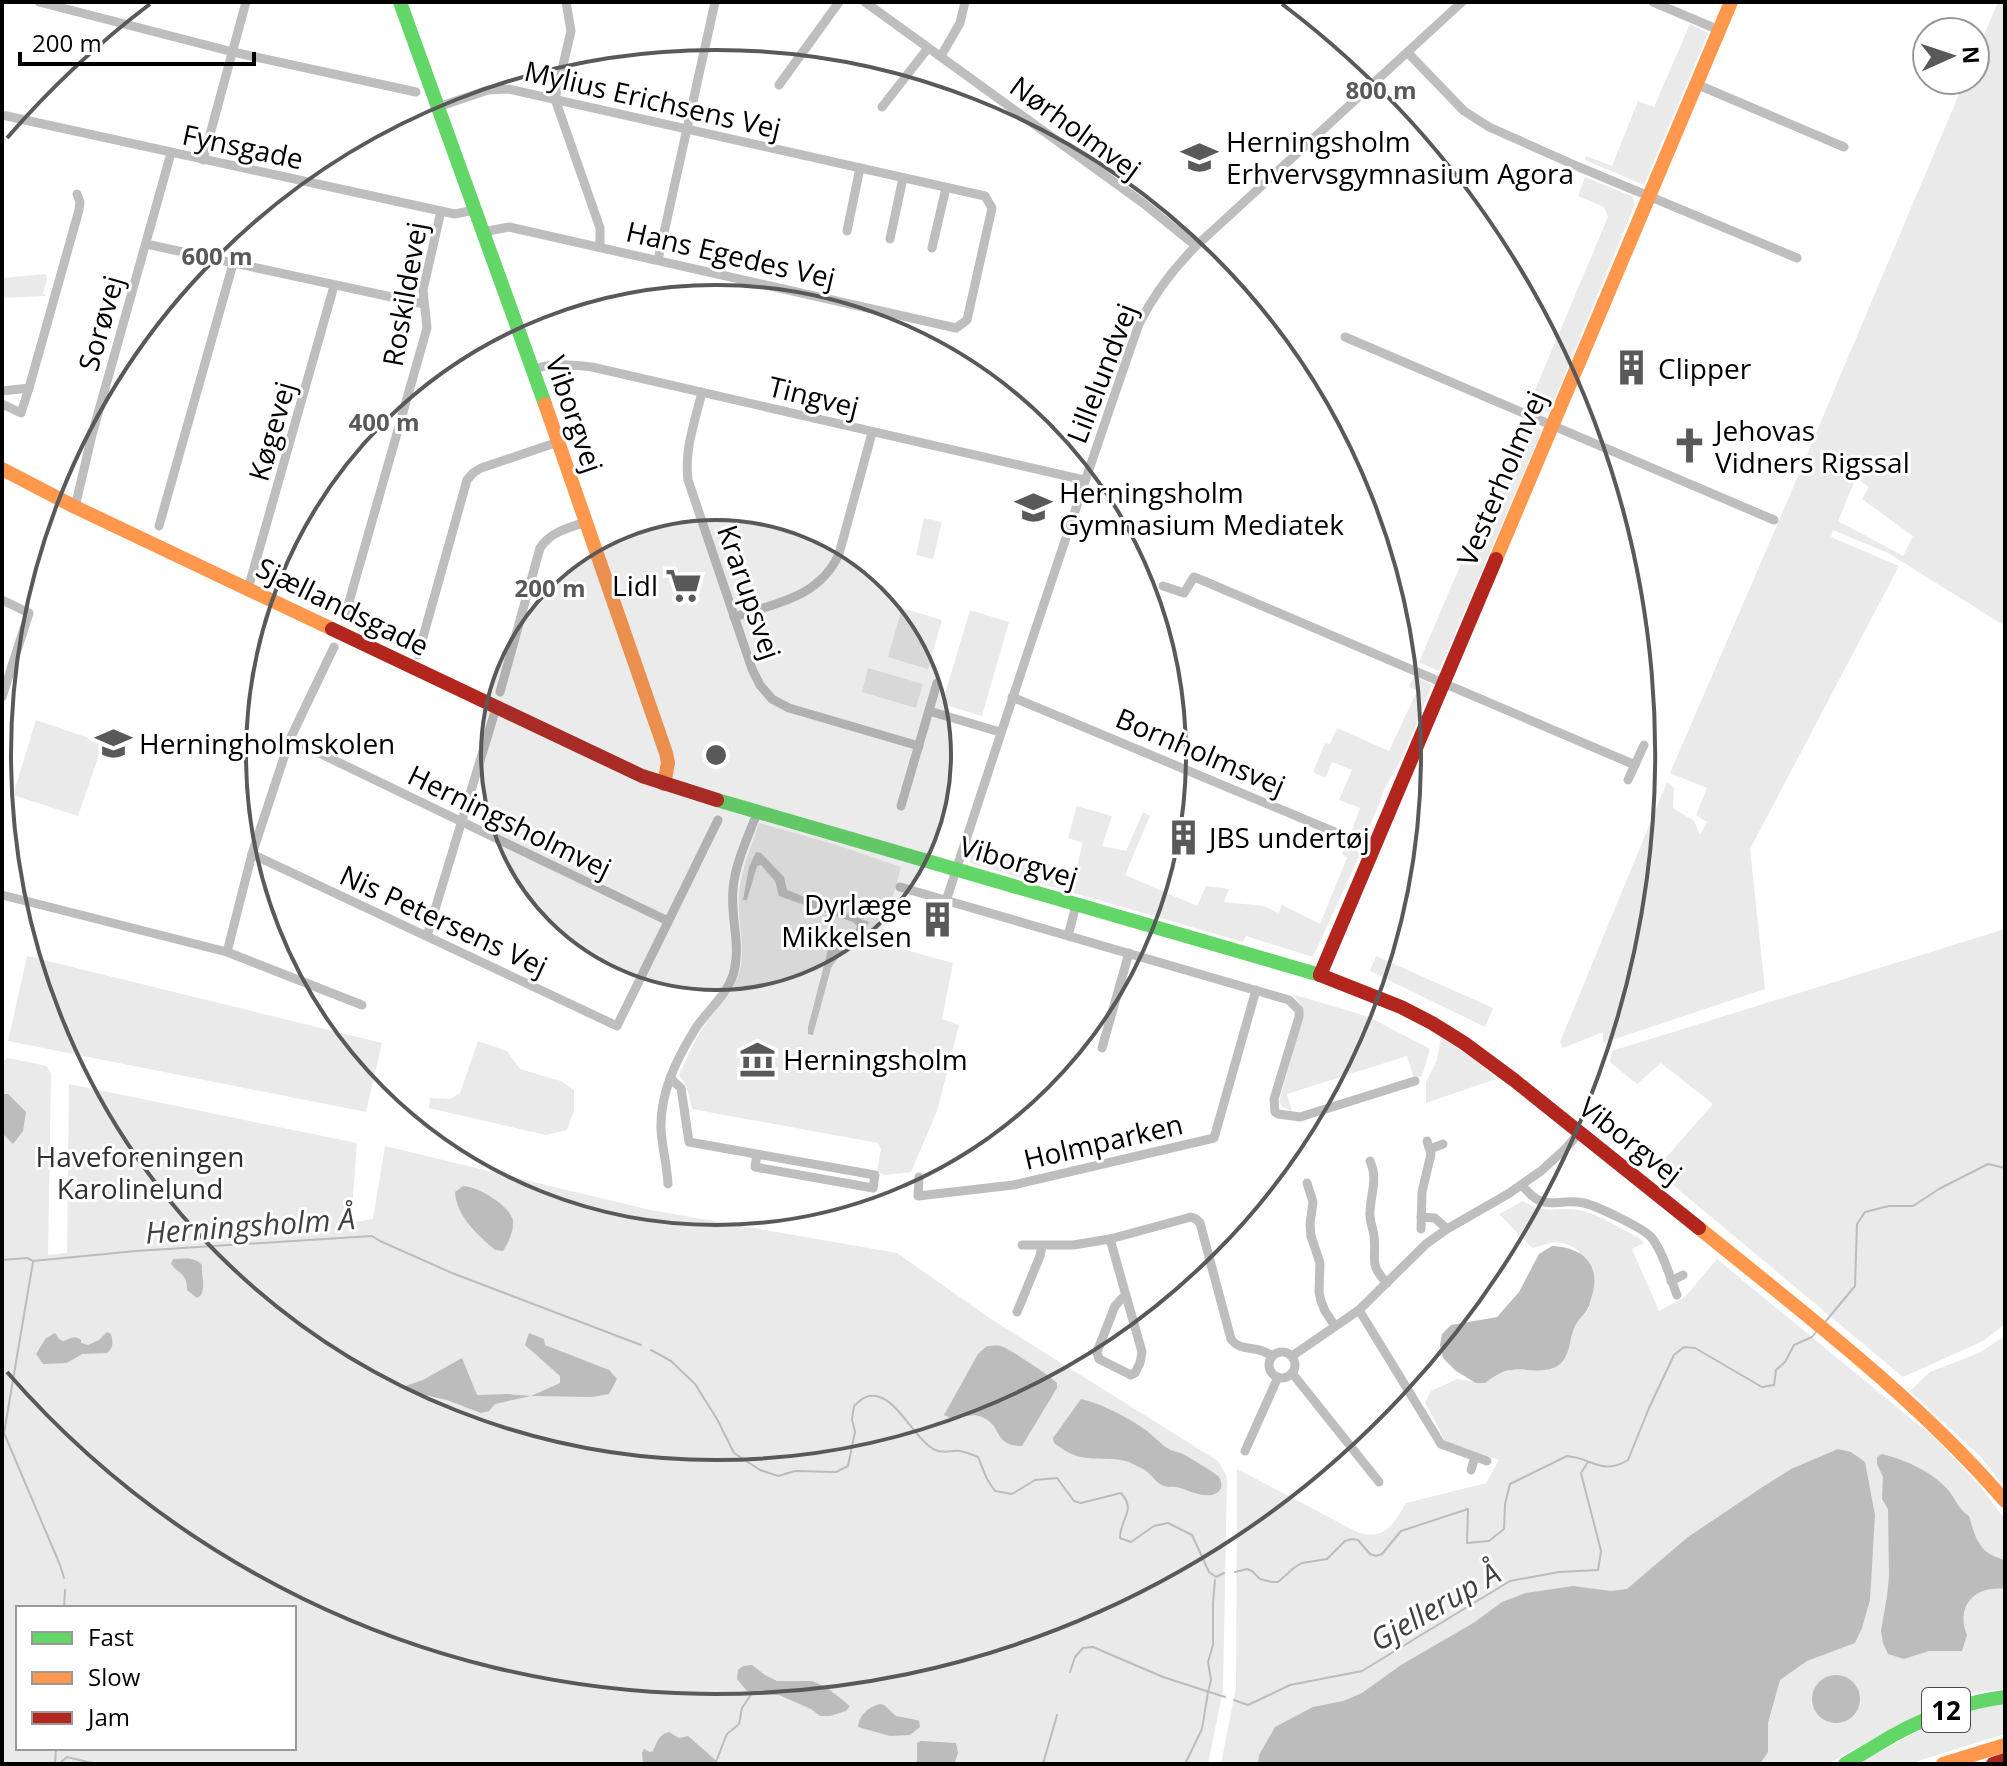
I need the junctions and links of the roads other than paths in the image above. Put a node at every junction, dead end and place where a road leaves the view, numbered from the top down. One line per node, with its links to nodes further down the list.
1 (39, 2): 14 (street)
2 (246, 2): 14 (street)
3 (400, 2): 21 (main road, Viborgvej)
4 (566, 2): 20 (street)
5 (715, 2): 24 (street)
6 (839, 2): 18 (street)
7 (865, 2): 13 (street, Nørholmvej)
8 (965, 2): 16 (street)
9 (1462, 2): 15 (street, Lillelundvej)
10 (1653, 2): 12 (street)
11 (1731, 2): 12 (main road, Vesterholmvej)
12 (1719, 30): 17 (main road, Vesterholmvej)
13 (928, 48): 16 (street, Nørholmvej); 22 (street)
14 (233, 52): 19 (street); 27 (street)
15 (1408, 53): 32 (street); 39 (street, Lillelundvej)
16 (941, 56): 39 (street, Nørholmvej)
17 (1696, 84): 25 (street); 32 (main road, Vesterholmvej)
18 (779, 85)
19 (416, 92)
20 (555, 99): 21 (street, Mylius Erichsens Vej); 24 (street, Mylius Erichsens Vej); 40 (street)
21 (438, 107): 33 (main road, Viborgvej)
22 (882, 107)
23 (2, 115): 26 (street, Fynsgade)
24 (686, 129): 28 (street, Mylius Erichsens Vej); 43 (street)
25 (1844, 147)
26 (171, 153): 27 (street, Fynsgade); 38 (street, Sorøvej)
27 (203, 160): 34 (street, Fynsgade)
28 (860, 168): 29 (street, Mylius Erichsens Vej); 35 (street)
29 (903, 178): 30 (street, Mylius Erichsens Vej); 37 (street)
30 (946, 188): 41 (street); 47 (street, Mylius Erichsens Vej)
31 (77, 194): 50 (street)
32 (1649, 196): 42 (street); 54 (main road, Vesterholmvej)
33 (475, 210): 34 (street, Fynsgade); 36 (main road, Viborgvej)
34 (441, 211): 46 (street, Roskildevej)
35 (847, 231)
36 (483, 232): 40 (street, Hans Egedes Vej); 49 (main road, Viborgvej)
37 (890, 239)
38 (146, 244): 44 (street); 59 (street, Sorøvej)
39 (1196, 246): 58 (street, Lillelundvej)
40 (600, 247): 43 (street, Hans Egedes Vej)
41 (932, 248)
42 (1797, 258)
43 (658, 260): 47 (street, Hans Egedes Vej)
44 (233, 264): 45 (street); 62 (street)
45 (334, 286): 46 (street); 64 (street, Køgevej)
46 (424, 304): 66 (street, Roskildevej)
47 (967, 320)
48 (1345, 337): 54 (street)
49 (533, 370): 52 (street, Tingvej); 56 (main road, Viborgvej)
50 (29, 388): 51 (street); 53 (street)
51 (2, 391)
52 (702, 392): 55 (street, Tingvej); 67 (street, Krarupsvej)
53 (2, 404)
54 (1552, 425): 60 (street); 70 (main road, Vesterholmvej)
55 (872, 433): 58 (street, Tingvej); 67 (street)
56 (558, 442): 61 (main road, Viborgvej); 69 (street)
57 (2, 470): 59 (main road, Sjællandsgade)
58 (1084, 480): 74 (street, Lillelundvej)
59 (75, 507): 64 (main road, Sjællandsgade)
60 (1774, 520)
61 (586, 522): 72 (street); 83 (main road, Viborgvej)
62 (159, 526)
63 (1163, 586): 70 (street)
64 (248, 589): 75 (main road, Sjællandsgade)
65 (2, 600): 73 (street)
66 (345, 616)
67 (734, 617): 80 (street, Krarupsvej)
68 (334, 647): 78 (street)
69 (418, 655)
70 (1443, 682): 81 (street); 88 (main road, Vesterholmvej)
71 (937, 683): 76 (street)
72 (500, 692)
73 (2, 697)
74 (1012, 697): 77 (street, Lillelundvej); 88 (street, Bornholmsvej)
75 (496, 708): 83 (main road, Sjællandsgade); 87 (street)
76 (929, 711): 77 (street); 80 (street)
77 (1000, 732): 90 (street, Lillelundvej)
78 (290, 739): 87 (street, Herningsholmvej); 89 (street)
79 (1644, 745): 81 (street)
80 (919, 746): 84 (street)
81 (1635, 765): 82 (street)
82 (1628, 780)
83 (664, 784): 85 (main road, Viborgvej)
84 (901, 806)
85 (757, 813): 90 (main road, Viborgvej); 104 (street)
86 (718, 820): 95 (street)
87 (461, 821): 95 (street, Herningsholmvej); 96 (street)
88 (1373, 848): 100 (main road, Vesterholmvej)
89 (252, 854): 96 (street, Nis Petersens Vej); 98 (street)
90 (956, 870): 93 (street); 94 (main road, Viborgvej)
91 (900, 887): 93 (street)
92 (2, 895): 98 (street)
93 (946, 901): 97 (street)
94 (1076, 905): 97 (street); 100 (main road, Viborgvej)
95 (668, 921): 96 (street, Nis Petersens Vej)
96 (427, 936)
97 (1068, 936): 99 (street)
98 (227, 952): 102 (street)
99 (1129, 953): 101 (street); 103 (street)
100 (1320, 975): 106 (main road, Viborgvej)
101 (1256, 990): 105 (street); 110 (street, Holmparken)
102 (362, 1005)
103 (1102, 1048)
104 (670, 1078): 108 (street); 112 (street)
105 (1415, 1081)
106 (1580, 1132): 113 (street); 137 (main road, Viborgvej)
107 (1443, 1144): 114 (street)
108 (757, 1154): 108 (street)
109 (1375, 1166): 122 (street)
110 (919, 1177)
111 (1307, 1183): 127 (street)
112 (668, 1184)
113 (1522, 1185): 116 (street); 121 (street)
114 (1421, 1217): 115 (street); 116 (street)
115 (1421, 1229)
116 (1447, 1229): 122 (street)
117 (1110, 1239): 119 (street); 123 (street); 128 (street)
118 (1022, 1245): 119 (street)
119 (1042, 1246): 126 (street)
120 (1683, 1275): 121 (street)
121 (1671, 1281): 124 (street)
122 (1387, 1283): 125 (street)
123 (1126, 1294): 123 (street)
124 (1677, 1295)
125 (1359, 1310): 127 (street); 133 (street)
126 (1017, 1312)
127 (1335, 1326): 129 (street)
128 (1272, 1356): 129 (street); 131 (street)
129 (1292, 1356): 130 (street)
130 (1292, 1373): 131 (street); 136 (street)
131 (1278, 1377): 132 (street)
132 (1245, 1451)
133 (1475, 1457): 134 (street); 135 (street)
134 (1487, 1461)
135 (1471, 1470)
136 (1379, 1482)
137 (2005, 1501)
138 (2005, 1696): 141 (main road, 12)
139 (2005, 1745): 142 (main road)
140 (2005, 1760): 143 (main road)
141 (1845, 1764)
142 (1943, 1764)
143 (1993, 1764)

